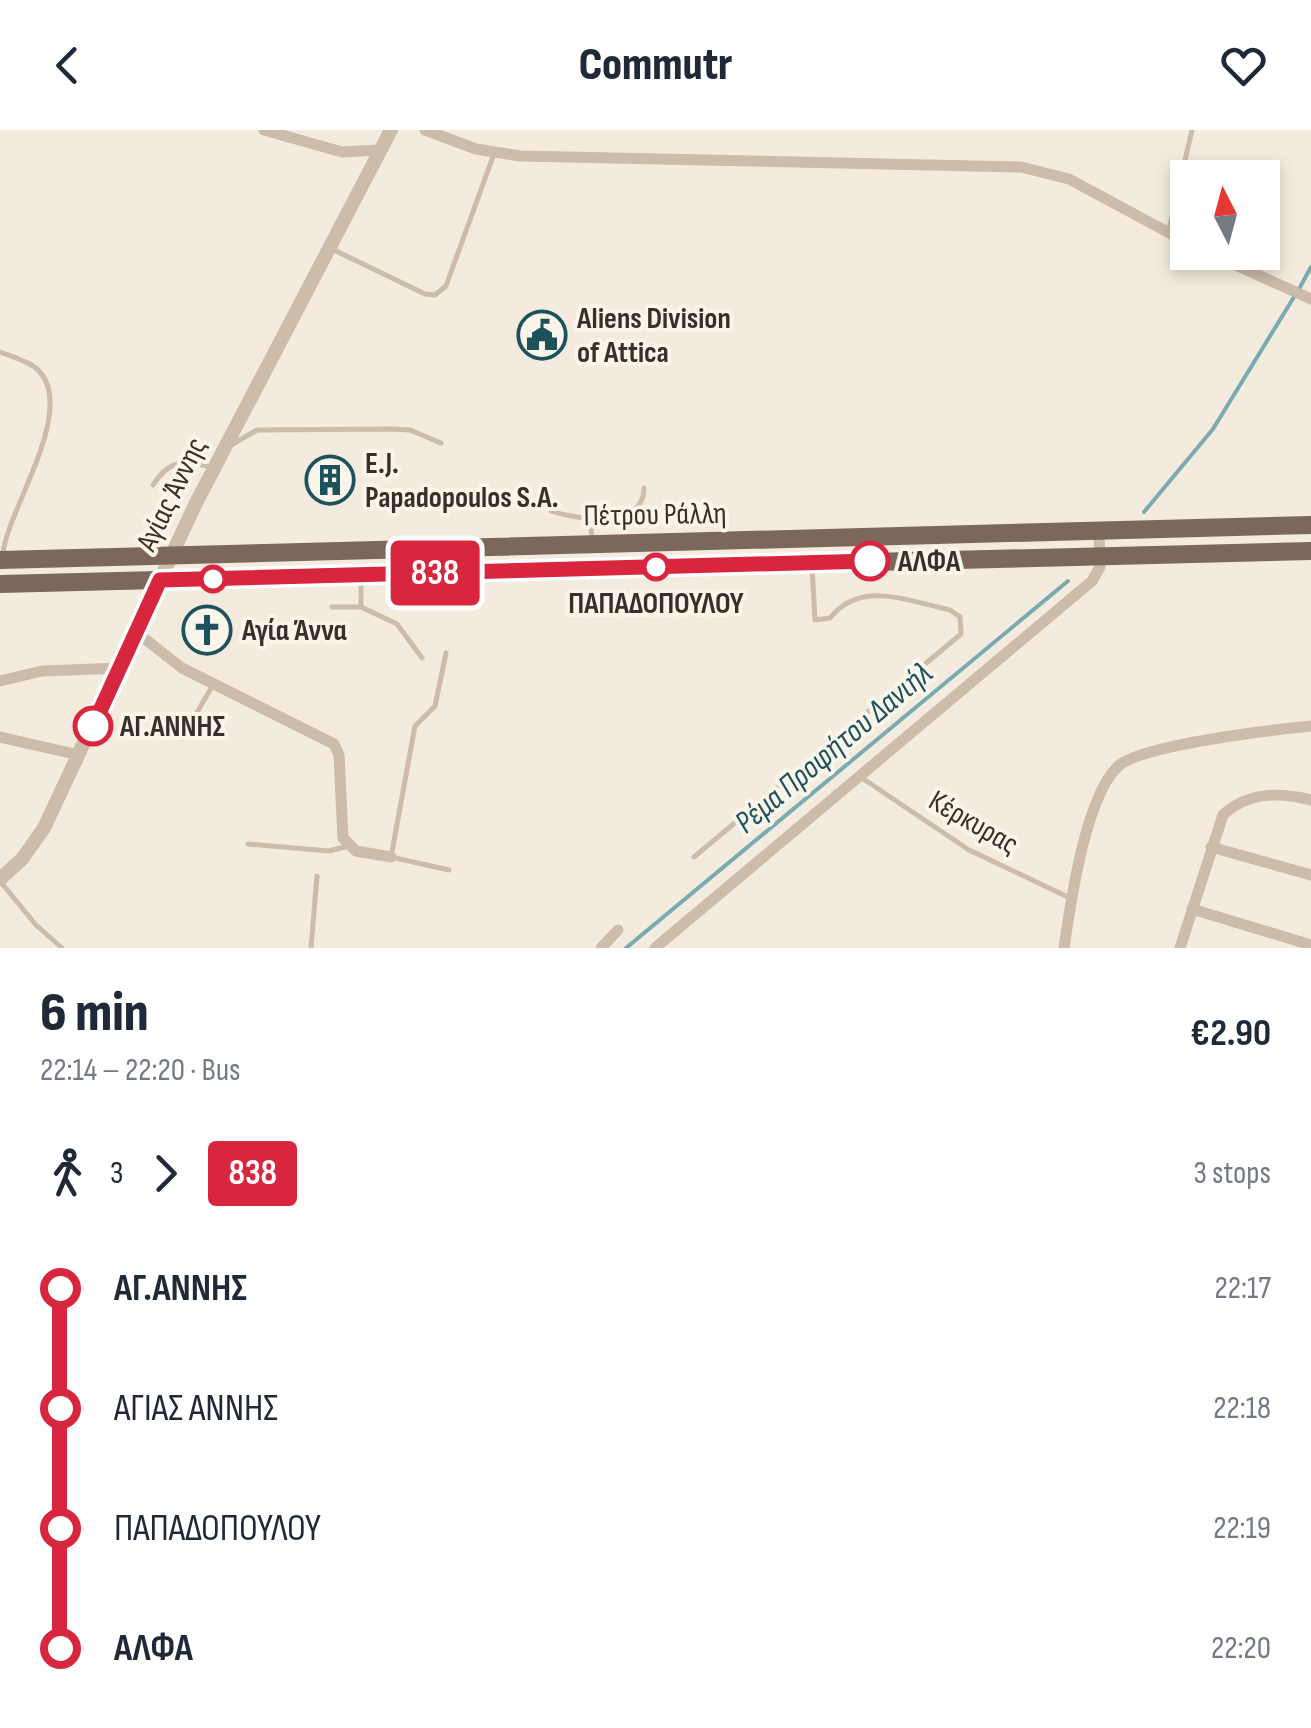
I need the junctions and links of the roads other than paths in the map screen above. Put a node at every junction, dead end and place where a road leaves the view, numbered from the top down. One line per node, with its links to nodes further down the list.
1 (264, 130): 5 (street)
2 (391, 130): 5 (street, Αγίας Άννης)
3 (425, 130): 6 (street)
4 (1192, 130): 7 (lane)
5 (381, 150): 8 (street, Αγίας Άννης)
6 (495, 153): 7 (street); 8 (lane)
7 (1168, 234)
8 (329, 248): 13 (street, Αγίας Άννης)
9 (1245, 270): 10 (street)
10 (1301, 296)
11 (0, 352): 25 (lane)
12 (441, 443): 13 (lane)
13 (226, 446): 14 (street, Αγίας Άννης)
14 (214, 468): 15 (lane); 23 (street, Αγίας Άννης)
15 (152, 485)
16 (644, 488): 18 (lane)
17 (551, 511): 18 (lane)
18 (590, 517): 21 (lane)
19 (1311, 525): 20 (main road, Πέτρου Ράλλη)
20 (1098, 530): 21 (main road, Πέτρου Ράλλη); 24 (street)
21 (592, 544): 23 (main road, Πέτρου Ράλλη); 27 (lane)
22 (1311, 550): 24 (main road, Πέτρου Ράλλη)
23 (171, 555): 25 (main road, Πέτρου Ράλλη); 29 (street, Αγίας Άννης)
24 (1100, 555): 26 (main road, Πέτρου Ράλλη); 43 (street)
25 (1, 560)
26 (812, 563): 27 (main road, Πέτρου Ράλλη); 49 (lane)
27 (594, 568): 28 (main road, Πέτρου Ράλλη)
28 (362, 575): 29 (main road, Πέτρου Ράλλη); 32 (lane)
29 (160, 580): 30 (main road, Πέτρου Ράλλη); 33 (street, Αγίας Άννης)
30 (0, 584)
31 (332, 607): 32 (lane)
32 (361, 607): 35 (lane)
33 (136, 632): 36 (street, Αγίας Άννης); 38 (street)
34 (446, 654): 48 (lane)
35 (422, 658)
36 (121, 668): 37 (street); 42 (street, Αγίας Άννης)
37 (0, 681)
38 (213, 685): 41 (lane); 46 (street)
39 (1311, 726): 54 (street)
40 (0, 737): 42 (street)
41 (182, 738)
42 (79, 756): 53 (street, Αγίας Άννης)
43 (860, 777): 54 (lane, Κέρκυρας); 61 (street)
44 (1311, 800): 47 (street)
45 (248, 844): 46 (lane)
46 (349, 846): 48 (street)
47 (1211, 847): 51 (street); 55 (street)
48 (391, 856): 50 (lane)
49 (694, 858)
50 (449, 870)
51 (1311, 875)
52 (317, 876): 59 (lane)
53 (0, 881): 58 (lane)
54 (1071, 898): 62 (street)
55 (1192, 909): 57 (street); 63 (street)
56 (618, 930): 60 (street)
57 (1311, 945)
58 (62, 948)
59 (311, 948)
60 (600, 948)
61 (655, 948)
62 (1064, 948)
63 (1180, 948)

